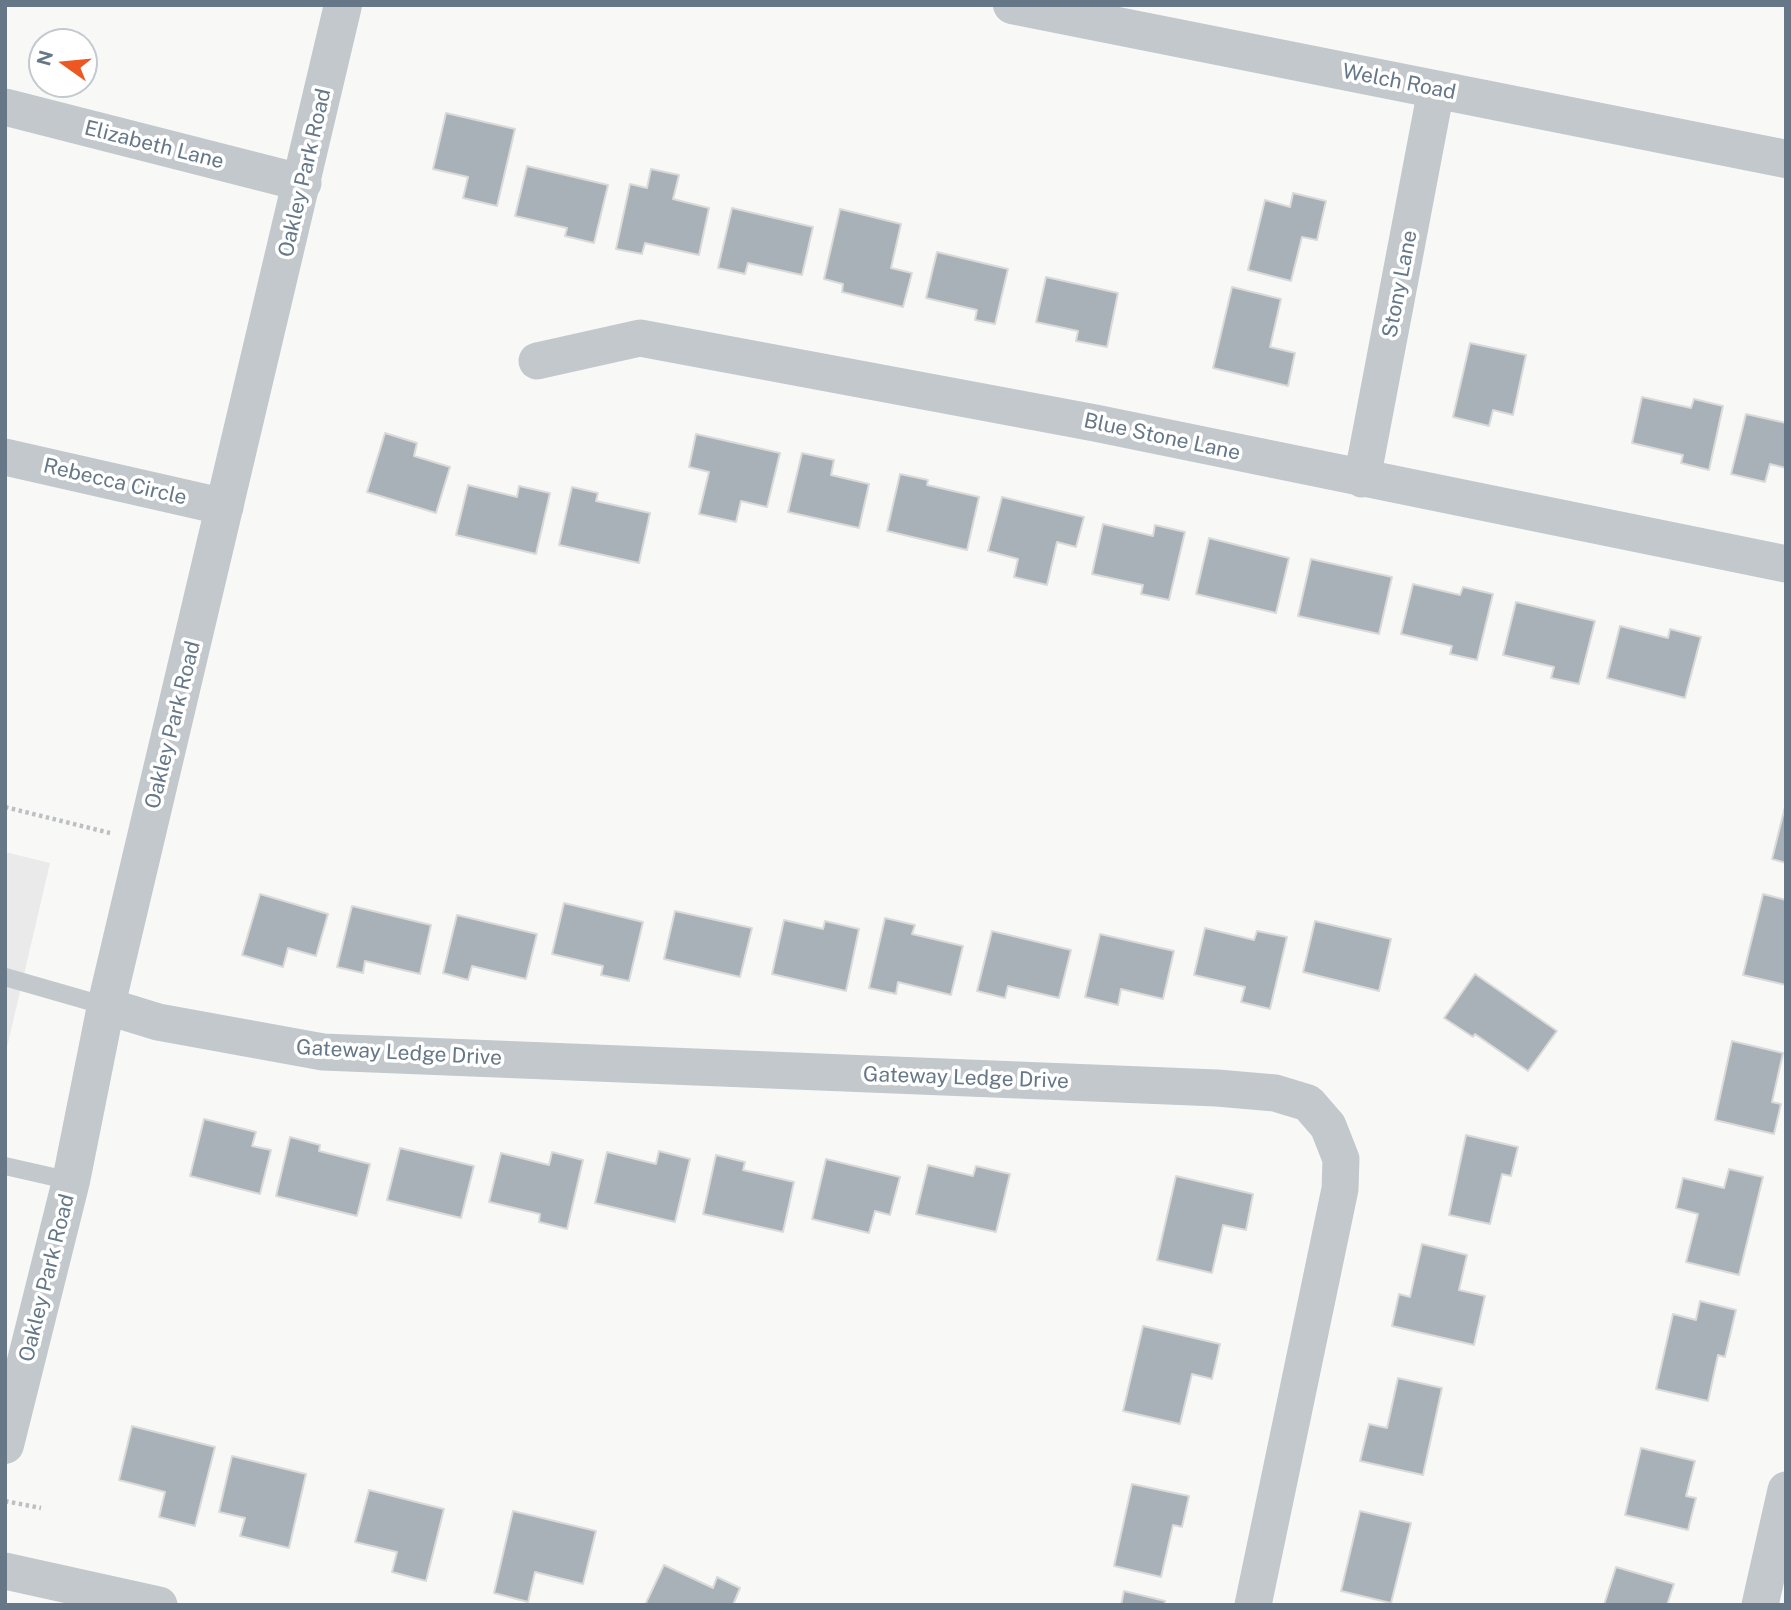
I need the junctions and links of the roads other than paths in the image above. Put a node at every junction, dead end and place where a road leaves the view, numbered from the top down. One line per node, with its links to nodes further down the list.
1 (343, 5): 6 (street, Oakley Park Road)
2 (1012, 5): 3 (street, Welch Road)
3 (1436, 90): 5 (street, Welch Road); 9 (street, Stony Lane)
4 (5, 107): 6 (street, Elizabeth Lane)
5 (1786, 159)
6 (303, 183): 10 (street, Oakley Park Road)
7 (537, 361): 9 (street, Blue Stone Lane)
8 (5, 457): 10 (street, Rebecca Circle)
9 (1362, 479): 11 (street, Blue Stone Lane)
10 (225, 508): 13 (street, Oakley Park Road)
11 (1786, 564)
12 (5, 977): 13 (lane)
13 (106, 1006): 15 (street, Oakley Park Road); 20 (street, Gateway Ledge Drive)
14 (5, 1166): 15 (lane)
15 (71, 1181): 16 (street, Oakley Park Road)
16 (8, 1422)
17 (1786, 1490): 21 (street)
18 (5, 1570): 19 (street)
19 (159, 1605)
20 (1253, 1605)
21 (1760, 1605)

